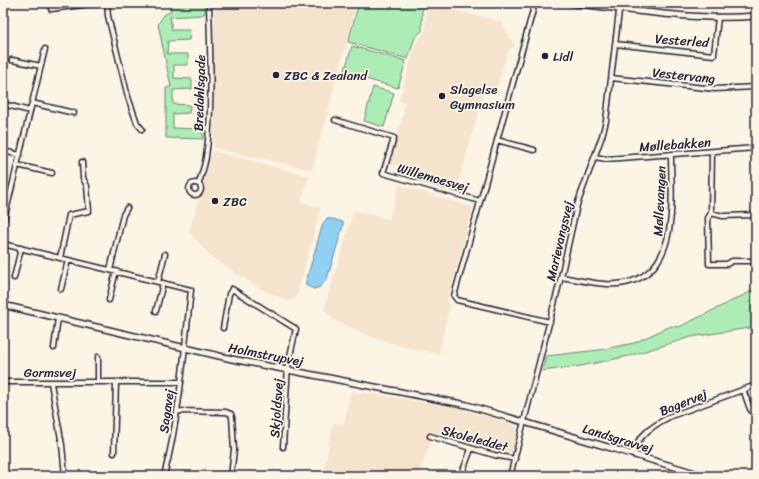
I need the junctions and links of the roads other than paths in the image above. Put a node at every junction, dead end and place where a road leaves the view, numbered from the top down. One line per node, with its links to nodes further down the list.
1 (98, 3): 7 (street)
2 (107, 3): 21 (street)
3 (209, 3): 33 (street, Bredahlsgade)
4 (536, 3): 22 (street, Willemoesvej)
5 (571, 3): 6 (street)
6 (619, 6): 9 (street); 10 (street, Marievangsvej)
7 (51, 9)
8 (756, 16): 9 (street)
9 (718, 18): 10 (street, Vesterled)
10 (615, 44): 14 (street, Marievangsvej)
11 (45, 49): 13 (street)
12 (12, 60): 13 (street)
13 (41, 66): 16 (street)
14 (611, 78): 15 (street, Vestervang); 29 (street, Marievangsvej)
15 (756, 87)
16 (32, 103): 18 (street); 19 (street)
17 (3, 104): 18 (street)
18 (30, 111): 27 (street)
19 (74, 113)
20 (335, 120): 36 (street, Willemoesvej)
21 (142, 129)
22 (497, 140): 24 (street); 36 (street, Willemoesvej)
23 (756, 148): 26 (street, Møllebakken)
24 (534, 150)
25 (3, 151): 27 (street)
26 (712, 152): 28 (street, Møllebakken); 38 (street)
27 (20, 155): 31 (street)
28 (671, 155): 29 (street, Møllebakken); 49 (street, Møllevangen)
29 (595, 157): 49 (street, Marievangsvej)
30 (82, 162): 44 (street)
31 (17, 165): 32 (street); 35 (street)
32 (52, 173)
33 (199, 183)
34 (3, 199): 35 (street)
35 (9, 200): 40 (street)
36 (480, 201): 57 (street, Willemoesvej)
37 (127, 208): 47 (street)
38 (711, 213): 39 (street); 46 (street)
39 (756, 215)
40 (3, 224)
41 (3, 244): 42 (street)
42 (21, 248): 44 (street); 50 (street)
43 (165, 254): 51 (street)
44 (60, 258): 45 (street)
45 (68, 260): 47 (street); 52 (street)
46 (756, 261)
47 (110, 270): 48 (street)
48 (116, 271): 51 (street); 53 (street)
49 (561, 277): 57 (street, Marievangsvej)
50 (14, 278)
51 (161, 282): 55 (street); 60 (street, Sagavej)
52 (61, 289)
53 (109, 300)
54 (3, 305): 56 (street, Holmstrupvej)
55 (156, 311)
56 (58, 318): 59 (street); 60 (street, Holmstrupvej)
57 (550, 322): 72 (street, Marievangsvej)
58 (223, 328): 62 (street, Skjoldsvej)
59 (54, 348)
60 (184, 348): 62 (street, Holmstrupvej); 67 (street, Sagavej)
61 (98, 357): 65 (street)
62 (289, 370): 72 (street, Holmstrupvej); 74 (street, Skjoldsvej)
63 (3, 382): 64 (street, Gormsvej)
64 (51, 382): 65 (street, Gormsvej); 80 (street)
65 (98, 382): 66 (street, Gormsvej)
66 (116, 382): 67 (street, Gormsvej); 76 (street)
67 (180, 382): 70 (street, Sagavej)
68 (756, 385): 69 (street, Bagervej)
69 (743, 389): 71 (street); 77 (street, Bagervej)
70 (177, 411): 81 (street, Sagavej); 82 (street)
71 (756, 416)
72 (525, 421): 77 (street, Landsgravvej); 78 (street, Marievangsvej)
73 (430, 436): 75 (street, Skoleleddet)
74 (283, 447)
75 (471, 449): 78 (street, Skoleleddet); 83 (street)
76 (114, 453)
77 (632, 454): 79 (street, Landsgravvej)
78 (515, 459): 84 (street, Marievangsvej)
79 (685, 470): 85 (street); 86 (street, Landsgravvej)
80 (65, 476)
81 (164, 476)
82 (231, 476)
83 (461, 476)
84 (510, 476)
85 (683, 476)
86 (705, 476)

